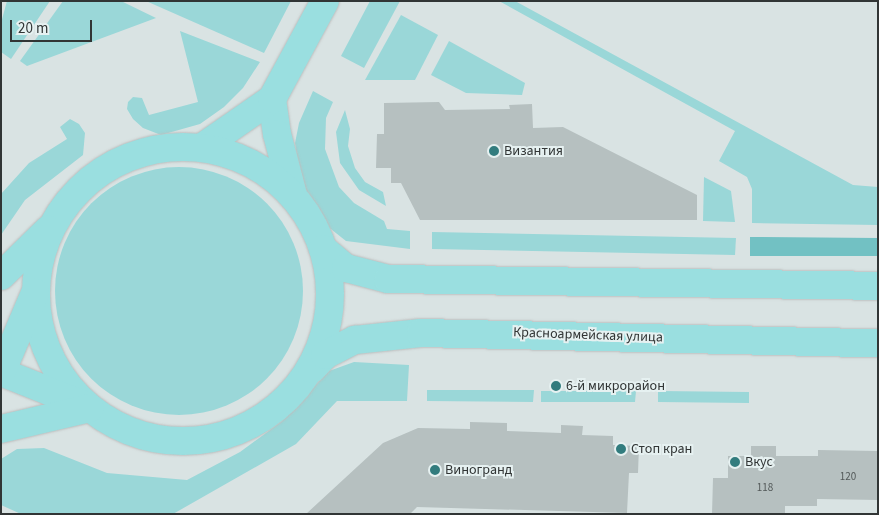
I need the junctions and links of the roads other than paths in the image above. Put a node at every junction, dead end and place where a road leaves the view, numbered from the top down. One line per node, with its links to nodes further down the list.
1 (325, 1): 2 (main road)
2 (272, 99): 3 (main road); 4 (main road)
3 (204, 146): 4 (main road); 5 (main road)
4 (293, 195): 6 (main road)
5 (51, 227): 7 (main road); 9 (main road)
6 (323, 250): 8 (main road); 12 (main road)
7 (1, 276)
8 (878, 286)
9 (36, 291): 11 (main road); 13 (main road)
10 (878, 343): 12 (main road, Красноармейская улица)
11 (1, 372): 13 (main road)
12 (309, 372): 13 (main road)
13 (90, 408): 14 (main road)
14 (1, 429)

